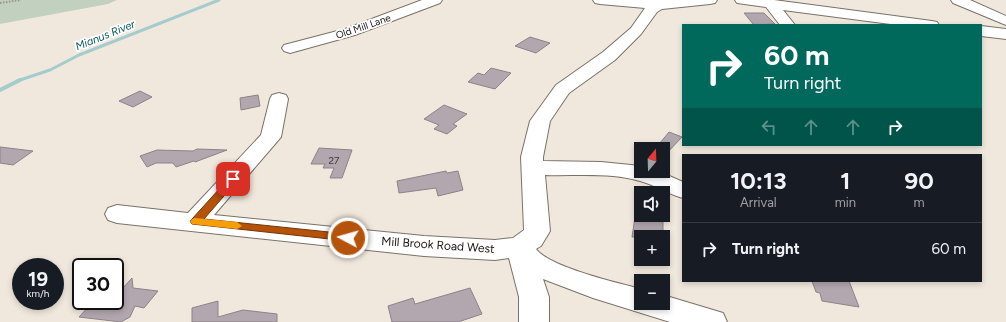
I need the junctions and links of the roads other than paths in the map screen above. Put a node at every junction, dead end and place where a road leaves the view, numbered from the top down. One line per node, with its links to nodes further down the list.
1 (435, 0): 15 (street, Old Mill Lane)
2 (600, 0): 8 (street)
3 (710, 0): 8 (street)
4 (742, 0): 7 (street)
5 (958, 0): 10 (street)
6 (986, 0): 9 (street)
7 (771, 4): 11 (street); 12 (street)
8 (659, 5): 17 (street)
9 (1006, 11)
10 (1006, 21)
11 (787, 24)
12 (924, 24)
13 (982, 31): 14 (street)
14 (1006, 34)
15 (290, 48)
16 (279, 99): 20 (street)
17 (532, 167): 18 (street); 21 (street)
18 (682, 190)
19 (117, 214): 20 (street, Mill Brook Road West)
20 (195, 221): 21 (street, Mill Brook Road West)
21 (519, 248): 22 (street); 24 (street)
22 (634, 299)
23 (670, 310): 25 (street)
24 (534, 322)
25 (712, 322)

